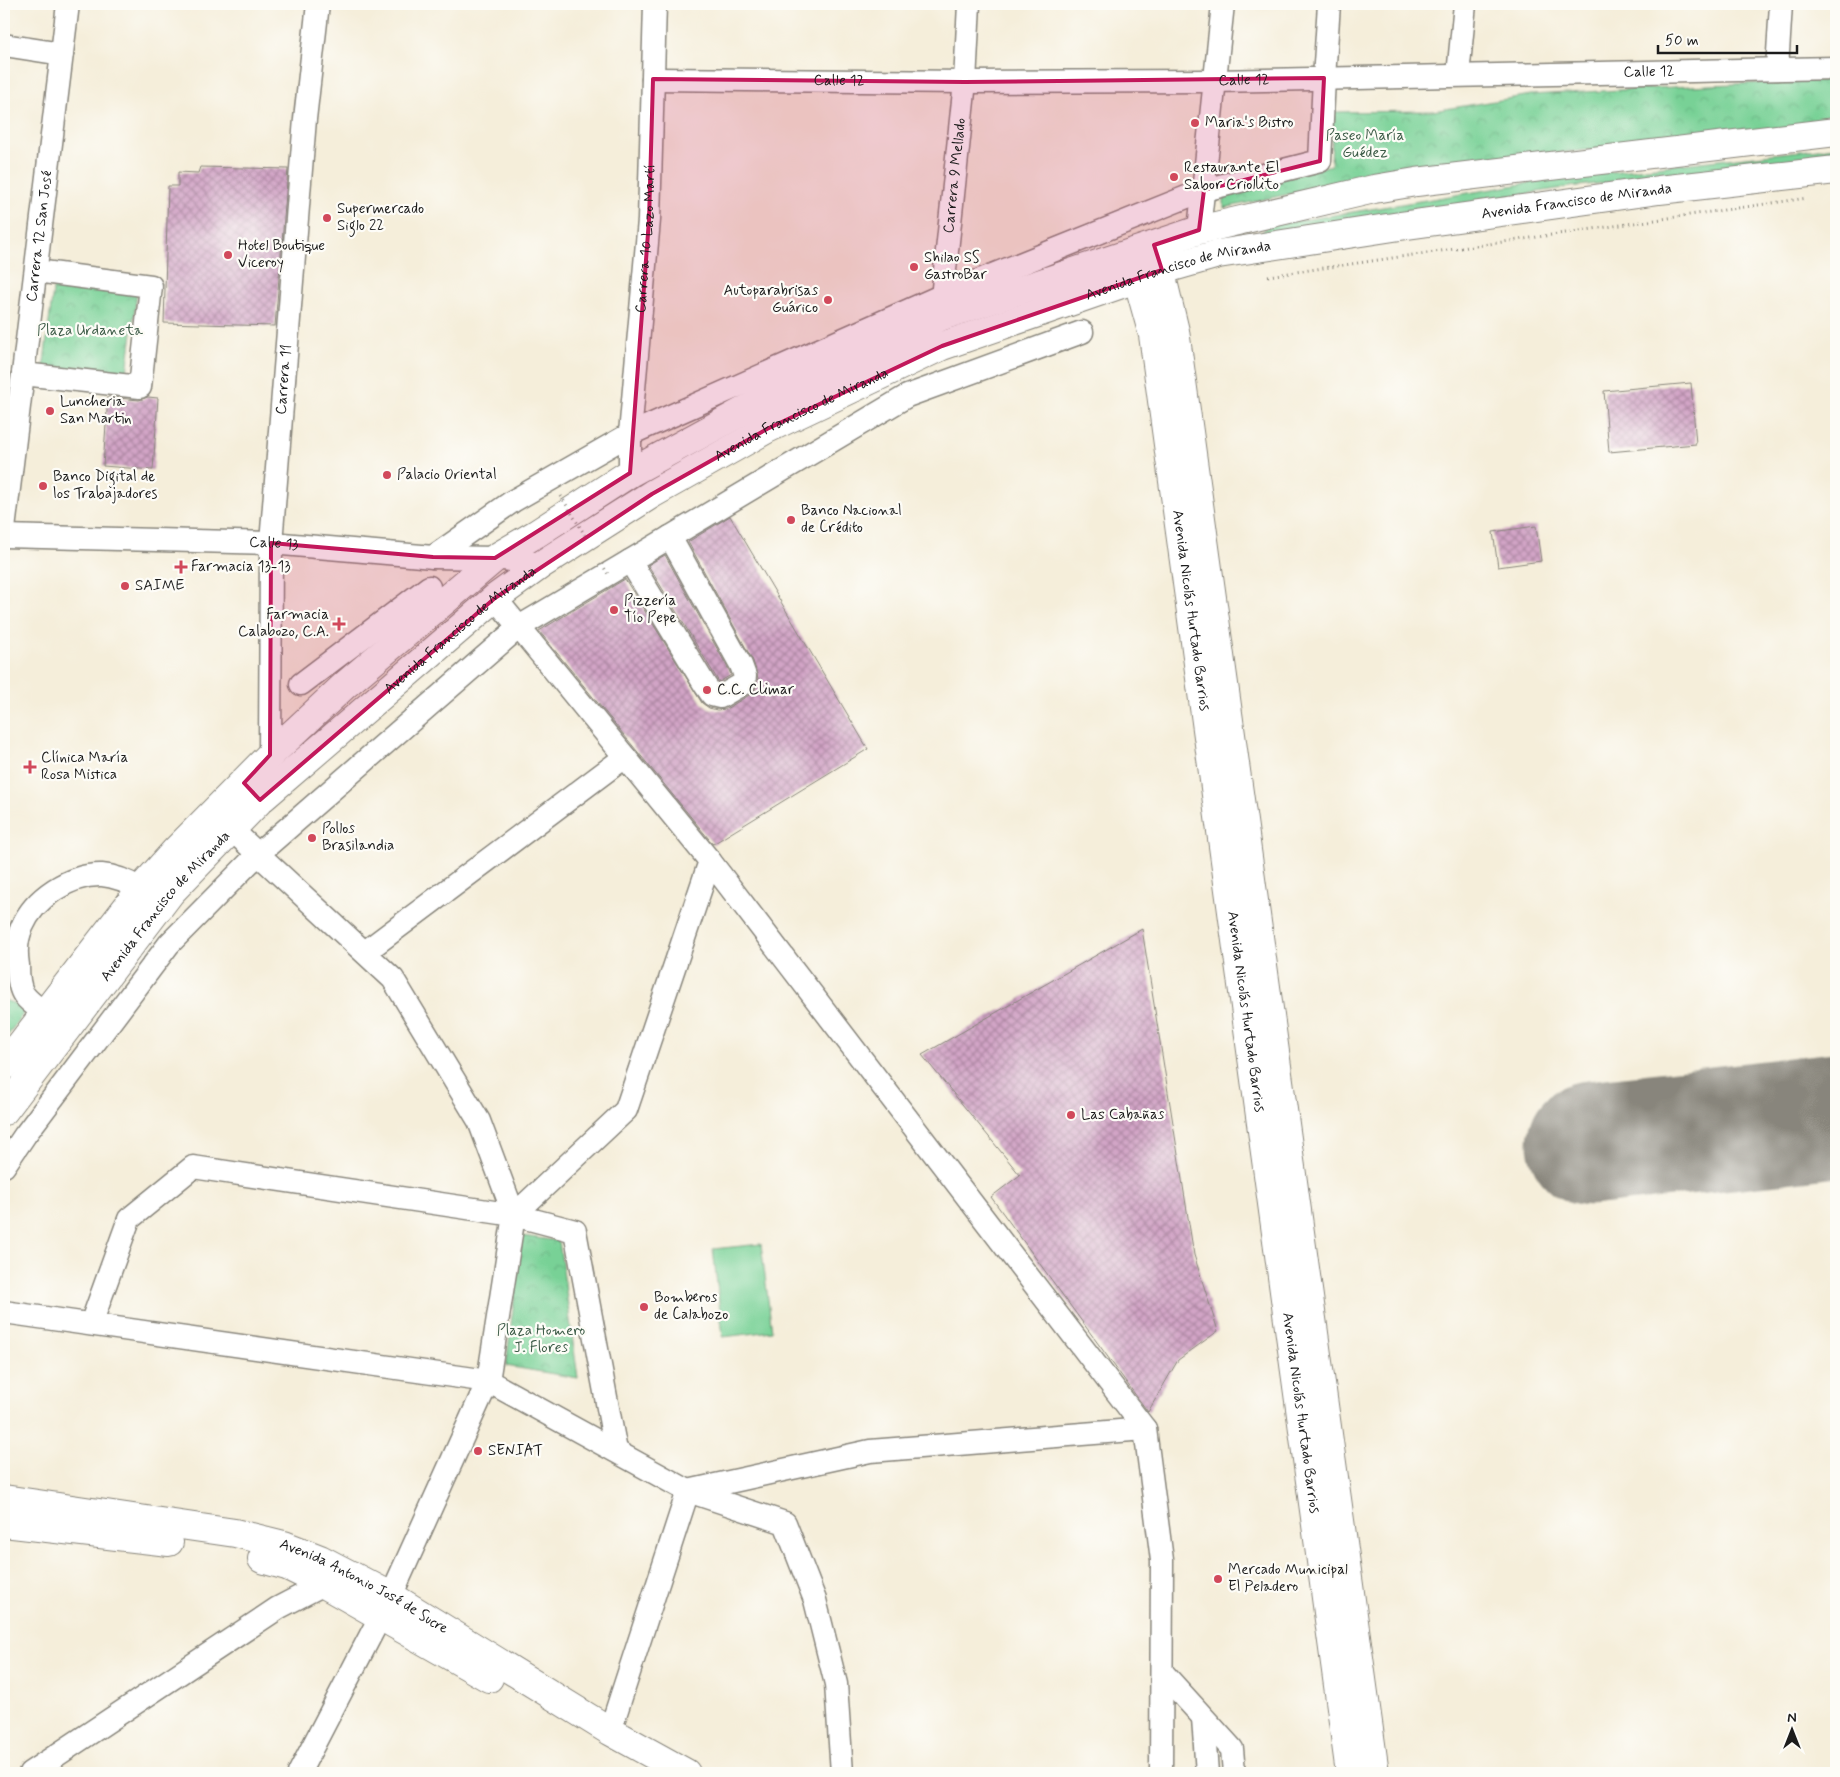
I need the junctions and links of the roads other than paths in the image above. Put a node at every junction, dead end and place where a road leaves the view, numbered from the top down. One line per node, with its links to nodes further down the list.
1 (68, 4): 10 (street, Carrera 12 San José)
2 (318, 4): 33 (street, Carrera 11)
3 (655, 4): 15 (street, Carrera 10 Lazo Martí)
4 (970, 4): 17 (street, Carrera 9 Mellado)
5 (1223, 4): 16 (street)
6 (1329, 4): 14 (street)
7 (1465, 4): 13 (street)
8 (1781, 4): 12 (street)
9 (4, 45): 10 (street)
10 (62, 54): 23 (street, Carrera 12 San José)
11 (1836, 68): 12 (street, Calle 12)
12 (1777, 69): 13 (street, Calle 12)
13 (1458, 75): 14 (street, Calle 12)
14 (1324, 78): 16 (street, Calle 12); 20 (street, Avenida Francisco de Miranda)
15 (653, 79): 17 (street, Calle 12); 28 (street, Carrera 10 Lazo Martí)
16 (1214, 81): 17 (street, Calle 12); 20 (street)
17 (965, 82): 24 (street, Carrera 9 Mellado)
18 (1836, 132): 21 (main road, Avenida Francisco de Miranda)
19 (1836, 170): 22 (main road, Avenida Francisco de Miranda)
20 (1204, 190): 21 (street); 24 (street, Avenida Francisco de Miranda)
21 (1199, 230): 22 (main road, Avenida Francisco de Miranda)
22 (1146, 262): 24 (main road, Avenida Francisco de Miranda); 26 (main road, Avenida Francisco de Miranda); 80 (main road, Avenida Nicolás Hurtado Barrios); 81 (main road, Avenida Nicolás Hurtado Barrios)
23 (36, 271): 27 (street, Carrera 12 San José); 27 (street)
24 (942, 306): 26 (street, Carrera 9 Mellado); 28 (street, Avenida Francisco de Miranda); 29 (main road, Avenida Francisco de Miranda)
25 (1082, 332): 32 (street, Avenida Francisco de Miranda)
26 (942, 346): 37 (main road, Avenida Francisco de Miranda)
27 (23, 374): 30 (street, Carrera 12 San José)
28 (630, 434): 29 (street, Carrera 10 Lazo Martí); 34 (street, Avenida Francisco de Miranda)
29 (630, 474): 35 (main road, Avenida Francisco de Miranda)
30 (4, 529)
31 (4, 536): 33 (street, Calle 13)
32 (670, 537): 36 (street, Avenida Francisco de Miranda); 36 (street)
33 (271, 543): 34 (street, Calle 13); 45 (street, Carrera 11)
34 (433, 558): 35 (street, Calle 13)
35 (495, 558): 37 (street, Calle 13); 40 (main road, Avenida Francisco de Miranda)
36 (630, 561): 41 (street, Avenida Francisco de Miranda)
37 (542, 564): 39 (main road, Avenida Francisco de Miranda)
38 (429, 587): 40 (street, Avenida Francisco de Miranda)
39 (495, 598): 41 (street); 47 (main road, Avenida Francisco de Miranda)
40 (410, 615): 42 (street, Avenida Francisco de Miranda); 44 (main road, Avenida Francisco de Miranda)
41 (519, 627): 46 (street); 49 (street, Avenida Francisco de Miranda)
42 (328, 664): 43 (street, Avenida Francisco de Miranda); 44 (street)
43 (301, 684)
44 (345, 685): 45 (main road, Avenida Francisco de Miranda)
45 (270, 755): 47 (main road, Avenida Francisco de Miranda)
46 (625, 758): 50 (street); 53 (street)
47 (252, 792): 48 (main road, Avenida Francisco de Miranda); 51 (main road, Avenida Francisco de Miranda)
48 (231, 829): 49 (street); 56 (main road, Avenida Francisco de Miranda)
49 (258, 854): 53 (street); 57 (street, Avenida Francisco de Miranda)
50 (710, 861): 58 (street); 62 (street)
51 (141, 889): 52 (street); 54 (main road, Avenida Francisco de Miranda)
52 (13, 926): 54 (street)
53 (365, 952): 58 (street)
54 (45, 1013): 55 (main road, Avenida Francisco de Miranda)
55 (4, 1066)
56 (4, 1111)
57 (4, 1166)
58 (514, 1215): 60 (street); 61 (street); 63 (street)
59 (4, 1312): 60 (street)
60 (91, 1324): 61 (street)
61 (488, 1381): 63 (street); 68 (street)
62 (1146, 1429): 64 (street); 69 (street)
63 (616, 1451): 64 (street)
64 (688, 1491): 71 (street); 76 (street)
65 (4, 1499): 68 (main road, Avenida Antonio José de Sucre)
66 (4, 1523): 67 (main road, Avenida Antonio José de Sucre)
67 (324, 1584): 68 (main road, Avenida Antonio José de Sucre); 72 (street)
68 (386, 1606): 71 (main road, Avenida Antonio José de Sucre); 73 (street); 74 (main road, Avenida Antonio José de Sucre)
69 (1162, 1672): 70 (street); 77 (street)
70 (1203, 1718): 78 (street); 79 (street)
71 (610, 1731): 75 (main road, Avenida Antonio José de Sucre)
72 (30, 1773)
73 (299, 1773)
74 (648, 1773)
75 (686, 1773)
76 (842, 1773)
77 (1162, 1773)
78 (1207, 1773)
79 (1234, 1773)
80 (1350, 1773)
81 (1375, 1773)

